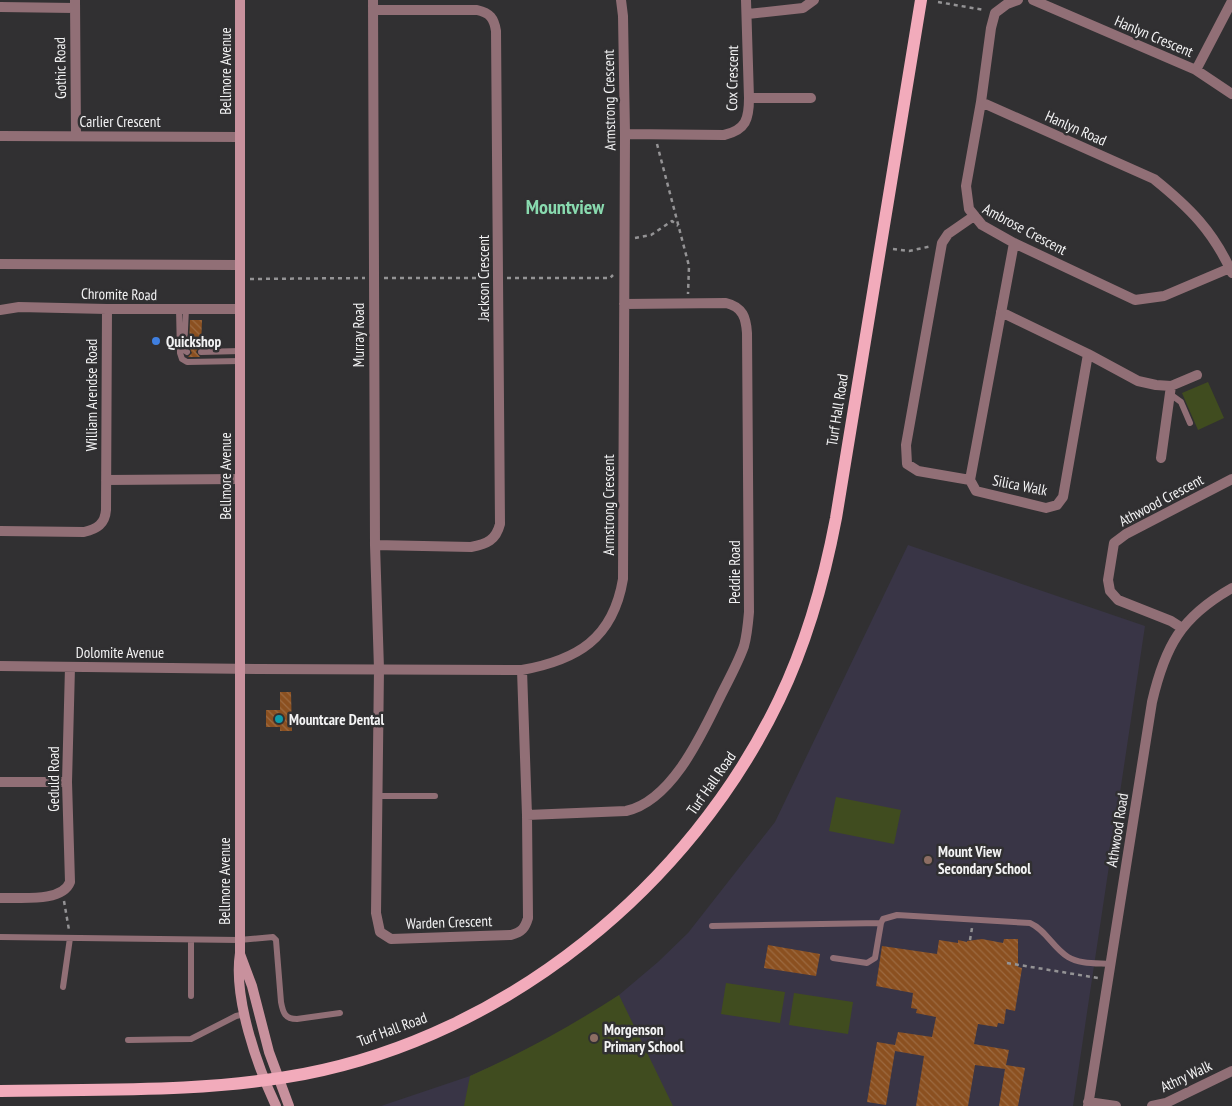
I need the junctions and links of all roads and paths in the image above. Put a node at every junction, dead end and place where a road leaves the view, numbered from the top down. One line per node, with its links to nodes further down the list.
1 (240, 0): 24 (street, Bellmore Avenue)
2 (621, 0): 20 (street, Armstrong Crescent)
3 (746, 0): 14 (street, Cox Crescent)
4 (814, 0): 14 (street)
5 (921, 0): 92 (main road, Turf Hall Road)
6 (1018, 0): 13 (street)
7 (1033, 0): 15 (street, Hanlyn Crescent)
8 (938, 2): 13 (path)
9 (1232, 2): 15 (street)
10 (74, 4): 12 (street); 23 (street, Gothic Road)
11 (373, 5): 60 (street, Murray Road); 60 (street, Jackson Crescent)
12 (0, 8)
13 (996, 13): 19 (street)
14 (748, 14): 17 (street, Cox Crescent)
15 (1196, 70): 16 (street, Hanlyn Crescent)
16 (1232, 94)
17 (749, 98): 18 (street); 21 (street, Cox Crescent)
18 (812, 98)
19 (981, 102): 25 (street); 33 (street, Hanlyn Road)
20 (625, 134): 21 (street, Cox Crescent); 27 (street, Armstrong Crescent)
21 (658, 134): 26 (path)
22 (0, 136): 23 (street, Carlier Crescent)
23 (76, 136): 24 (street, Carlier Crescent)
24 (240, 137): 32 (street, Bellmore Avenue)
25 (974, 216): 28 (street, Ambrose Crescent); 29 (street, Ambrose Crescent)
26 (679, 227): 27 (path); 40 (path)
27 (624, 240): 41 (street, Armstrong Crescent)
28 (942, 243): 30 (path); 58 (street)
29 (1014, 243): 33 (street, Ambrose Crescent); 46 (street, Silica Walk)
30 (891, 249)
31 (0, 264): 32 (street)
32 (239, 264): 44 (street, Bellmore Avenue)
33 (1231, 270)
34 (617, 273): 38 (path)
35 (366, 278): 39 (path)
36 (380, 278): 37 (path)
37 (492, 278)
38 (505, 278)
39 (248, 279)
40 (687, 303): 41 (street, Peddie Road); 72 (street, Peddie Road)
41 (624, 304): 67 (street, Armstrong Crescent)
42 (107, 309): 43 (street, Chromite Road); 45 (street, Chromite Road); 57 (street, William Arendse Road)
43 (183, 309): 44 (street, Chromite Road); 47 (lane); 50 (lane)
44 (239, 309): 50 (street, Bellmore Avenue)
45 (0, 310)
46 (1001, 312): 49 (street); 58 (street, Silica Walk)
47 (187, 352)
48 (201, 352): 50 (lane)
49 (1088, 354): 52 (street); 58 (street, Silica Walk)
50 (240, 356): 55 (street, Bellmore Avenue)
51 (1197, 375): 52 (street)
52 (1171, 390): 53 (lane); 54 (street)
53 (1190, 423)
54 (1161, 458)
55 (240, 479): 57 (street); 65 (street, Bellmore Avenue)
56 (1232, 479): 62 (street, Athwood Crescent)
57 (106, 480): 59 (street, William Arendse Road)
58 (970, 480)
59 (0, 531)
60 (375, 545): 66 (street, Murray Road)
61 (1232, 588): 62 (street, Athwood Road)
62 (1182, 628): 84 (street, Athwood Road)
63 (0, 666): 64 (street, Dolomite Avenue)
64 (70, 667): 65 (street, Dolomite Avenue); 69 (street, Geduld Road)
65 (239, 668): 66 (street, Armstrong Crescent); 80 (street, Bellmore Avenue)
66 (379, 669): 67 (street, Armstrong Crescent); 70 (street, Warden Crescent)
67 (522, 670): 72 (street, Warden Crescent)
68 (0, 782): 69 (street)
69 (67, 782): 73 (street, Geduld Road)
70 (377, 796): 71 (lane); 72 (street, Warden Crescent)
71 (435, 796)
72 (527, 815)
73 (64, 891): 74 (street); 78 (path)
74 (0, 898)
75 (881, 923): 76 (lane); 82 (lane); 84 (lane)
76 (712, 926)
77 (0, 937): 78 (lane)
78 (70, 938): 79 (lane); 86 (lane)
79 (192, 940): 80 (lane); 87 (lane)
80 (239, 940): 81 (street, Bellmore Avenue); 88 (lane)
81 (240, 953): 89 (street, Bellmore Avenue); 92 (street, Bellmore Avenue)
82 (833, 958)
83 (1007, 963): 85 (path)
84 (1110, 964): 95 (street, Athwood Road)
85 (1098, 978)
86 (64, 987)
87 (191, 996)
88 (340, 1013)
89 (245, 1014): 90 (lane); 93 (street, Bellmore Avenue)
90 (128, 1040)
91 (1232, 1071): 96 (street, Athry Walk)
92 (278, 1078): 93 (main road, Turf Hall Road); 98 (street, Bellmore Avenue)
93 (264, 1080): 94 (main road, Turf Hall Road); 97 (street, Bellmore Avenue)
94 (0, 1090)
95 (1088, 1104): 99 (street)
96 (1166, 1104): 100 (street, Athry Walk)
97 (276, 1106)
98 (289, 1106)
99 (1116, 1106)
100 (1152, 1106)

